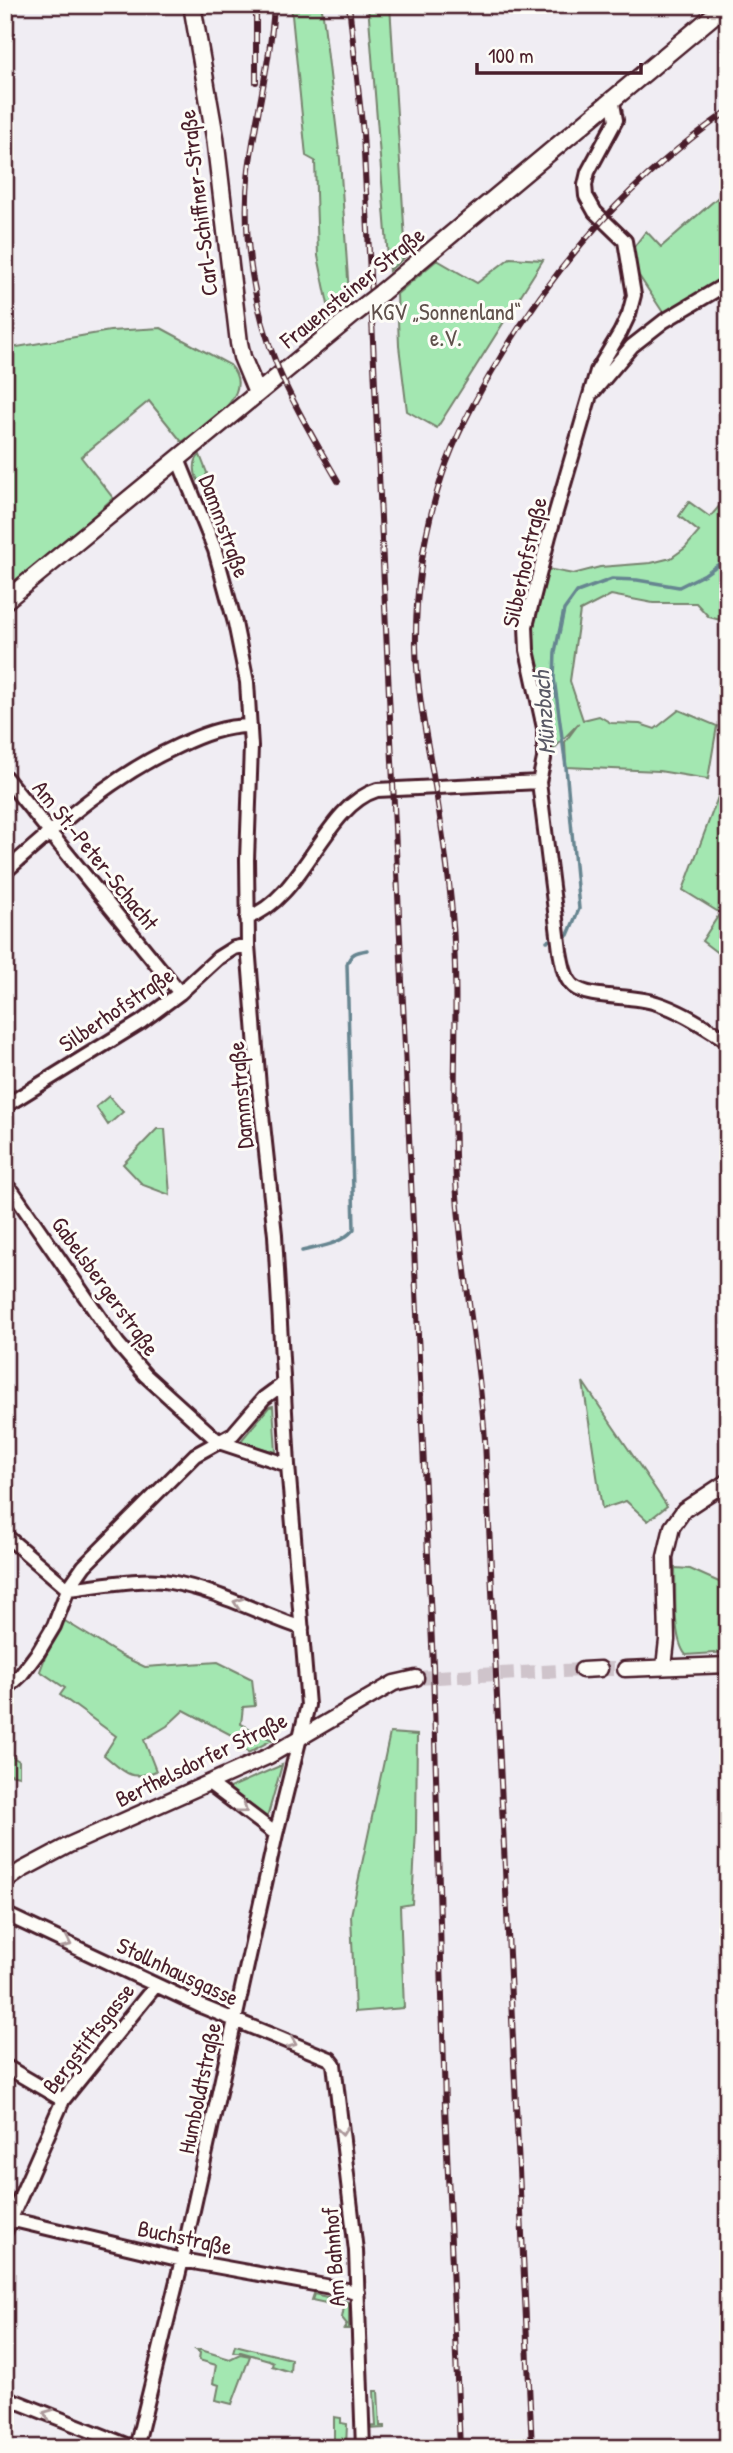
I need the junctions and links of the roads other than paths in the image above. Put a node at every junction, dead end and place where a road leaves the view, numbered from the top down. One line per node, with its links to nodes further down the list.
1 (192, 5): 5 (main road, Carl-Schiffner-Straße)
2 (726, 5): 3 (main road, Frauensteiner Straße)
3 (612, 98): 5 (main road, Frauensteiner Straße, bridge); 6 (street, Silberhofstraße)
4 (728, 283): 6 (street, Silberhofstraße)
5 (257, 393): 7 (main road, Frauensteiner Straße)
6 (591, 395): 11 (street, Silberhofstraße)
7 (178, 459): 8 (main road, Frauensteiner Straße); 9 (street, Dammstraße)
8 (5, 601)
9 (250, 726): 12 (street); 14 (street, Dammstraße)
10 (5, 777): 12 (street, Am St.-Peter-Schacht)
11 (539, 782): 14 (street); 17 (street, Silberhofstraße)
12 (50, 832): 13 (street); 16 (street, Am St.-Peter-Schacht)
13 (5, 872)
14 (247, 918): 15 (street, Dammstraße)
15 (248, 945): 16 (street, Silberhofstraße); 20 (street, Dammstraße)
16 (180, 993): 18 (street, Silberhofstraße)
17 (728, 1041)
18 (5, 1107)
19 (5, 1185): 21 (street, Gabelsbergerstraße)
20 (283, 1384): 21 (street); 22 (street, Dammstraße)
21 (219, 1442): 22 (street, Gabelsbergerstraße); 25 (street)
22 (288, 1465): 26 (street, Dammstraße)
23 (728, 1481): 28 (street)
24 (5, 1535): 25 (street)
25 (68, 1589): 26 (street, one-way to 25); 33 (street)
26 (302, 1628): 34 (street, Dammstraße)
27 (728, 1665): 28 (street)
28 (664, 1667): 30 (street)
29 (600, 1669): 31 (street)
30 (625, 1669)
31 (582, 1670)
32 (416, 1678): 34 (street, Berthelsdorfer Straße)
33 (5, 1690)
34 (302, 1737): 35 (street, Berthelsdorfer Straße); 36 (street, Humboldtstraße)
35 (209, 1783): 36 (street, one-way to 36); 37 (street, Berthelsdorfer Straße)
36 (276, 1834): 40 (street, Humboldtstraße)
37 (5, 1882)
38 (5, 1914): 39 (street, Stollnhausgasse, one-way to 39)
39 (156, 1985): 40 (street, Stollnhausgasse); 43 (street, Bergstiftsgasse)
40 (235, 2021): 41 (street, Stollnhausgasse, one-way to 41); 45 (street, Humboldtstraße)
41 (334, 2064): 46 (street, Am Bahnhof, one-way to 46)
42 (5, 2066): 43 (street)
43 (63, 2100): 44 (street, Bergstiftsgasse)
44 (7, 2223): 45 (street, Buchstraße)
45 (182, 2260): 46 (street, Buchstraße); 48 (street, Humboldtstraße)
46 (358, 2292): 49 (street, Am Bahnhof)
47 (5, 2397): 48 (street, one-way to 47)
48 (135, 2448)
49 (363, 2448)

